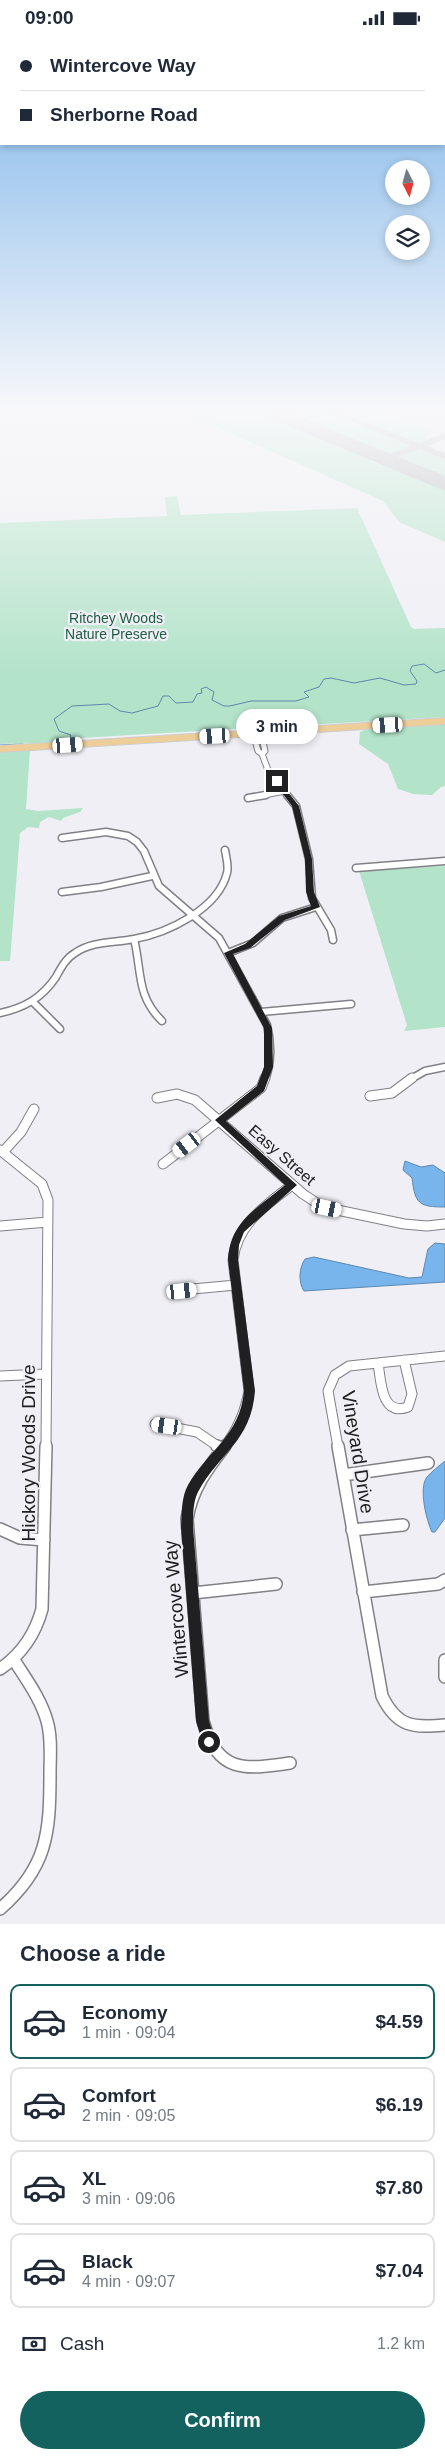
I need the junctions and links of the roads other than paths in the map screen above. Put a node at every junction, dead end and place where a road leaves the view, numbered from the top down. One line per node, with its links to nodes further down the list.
1 (445, 721): 3 (main road)
2 (253, 733): 3 (main road); 4 (main road); 5 (street)
3 (262, 733): 5 (street)
4 (0, 749)
5 (262, 753): 6 (street)
6 (285, 791): 7 (street); 14 (street)
7 (248, 798)
8 (62, 838): 12 (street)
9 (225, 850): 15 (street)
10 (445, 861): 11 (street)
11 (356, 868)
12 (152, 875): 13 (street); 15 (street)
13 (62, 892)
14 (316, 907): 17 (street); 18 (street)
15 (192, 913): 16 (street); 18 (street)
16 (134, 939): 19 (street); 23 (street)
17 (333, 940)
18 (228, 953): 21 (street)
19 (33, 1002): 22 (street); 24 (street)
20 (351, 1004): 21 (street)
21 (261, 1012): 29 (street)
22 (0, 1013)
23 (162, 1021)
24 (60, 1029)
25 (445, 1067): 26 (street)
26 (370, 1096)
27 (157, 1097): 29 (street, Easy Street)
28 (34, 1109): 30 (street)
29 (220, 1120): 31 (street); 32 (street, Easy Street)
30 (2, 1151): 33 (street, Hickory Woods Drive)
31 (163, 1164)
32 (292, 1185): 34 (street, Easy Street); 36 (street, Wintercove Way)
33 (48, 1221): 35 (street); 41 (street, Hickory Woods Drive)
34 (445, 1224)
35 (0, 1226)
36 (236, 1285): 37 (street); 44 (street, Wintercove Way)
37 (182, 1291)
38 (445, 1356): 39 (street, Vineyard Drive)
39 (404, 1360): 40 (street, Vineyard Drive); 40 (street)
40 (378, 1363): 46 (street, Vineyard Drive)
41 (46, 1374): 42 (street); 50 (street, Hickory Woods Drive)
42 (0, 1376)
43 (155, 1424): 44 (street)
44 (222, 1449): 54 (street, Wintercove Way)
45 (428, 1463): 46 (street)
46 (342, 1475): 49 (street, Vineyard Drive)
47 (402, 1525): 49 (street, Vineyard Drive)
48 (0, 1529): 50 (street)
49 (352, 1530): 53 (street, Vineyard Drive)
50 (44, 1540): 55 (street, Hickory Woods Drive)
51 (445, 1580): 53 (street)
52 (276, 1584): 54 (street)
53 (363, 1592): 59 (street, Vineyard Drive)
54 (192, 1593): 60 (street, Wintercove Way)
55 (14, 1660): 57 (street, Hickory Woods Drive); 61 (street)
56 (445, 1660): 58 (street)
57 (0, 1669)
58 (445, 1677)
59 (445, 1725)
60 (290, 1763)
61 (0, 1909)

